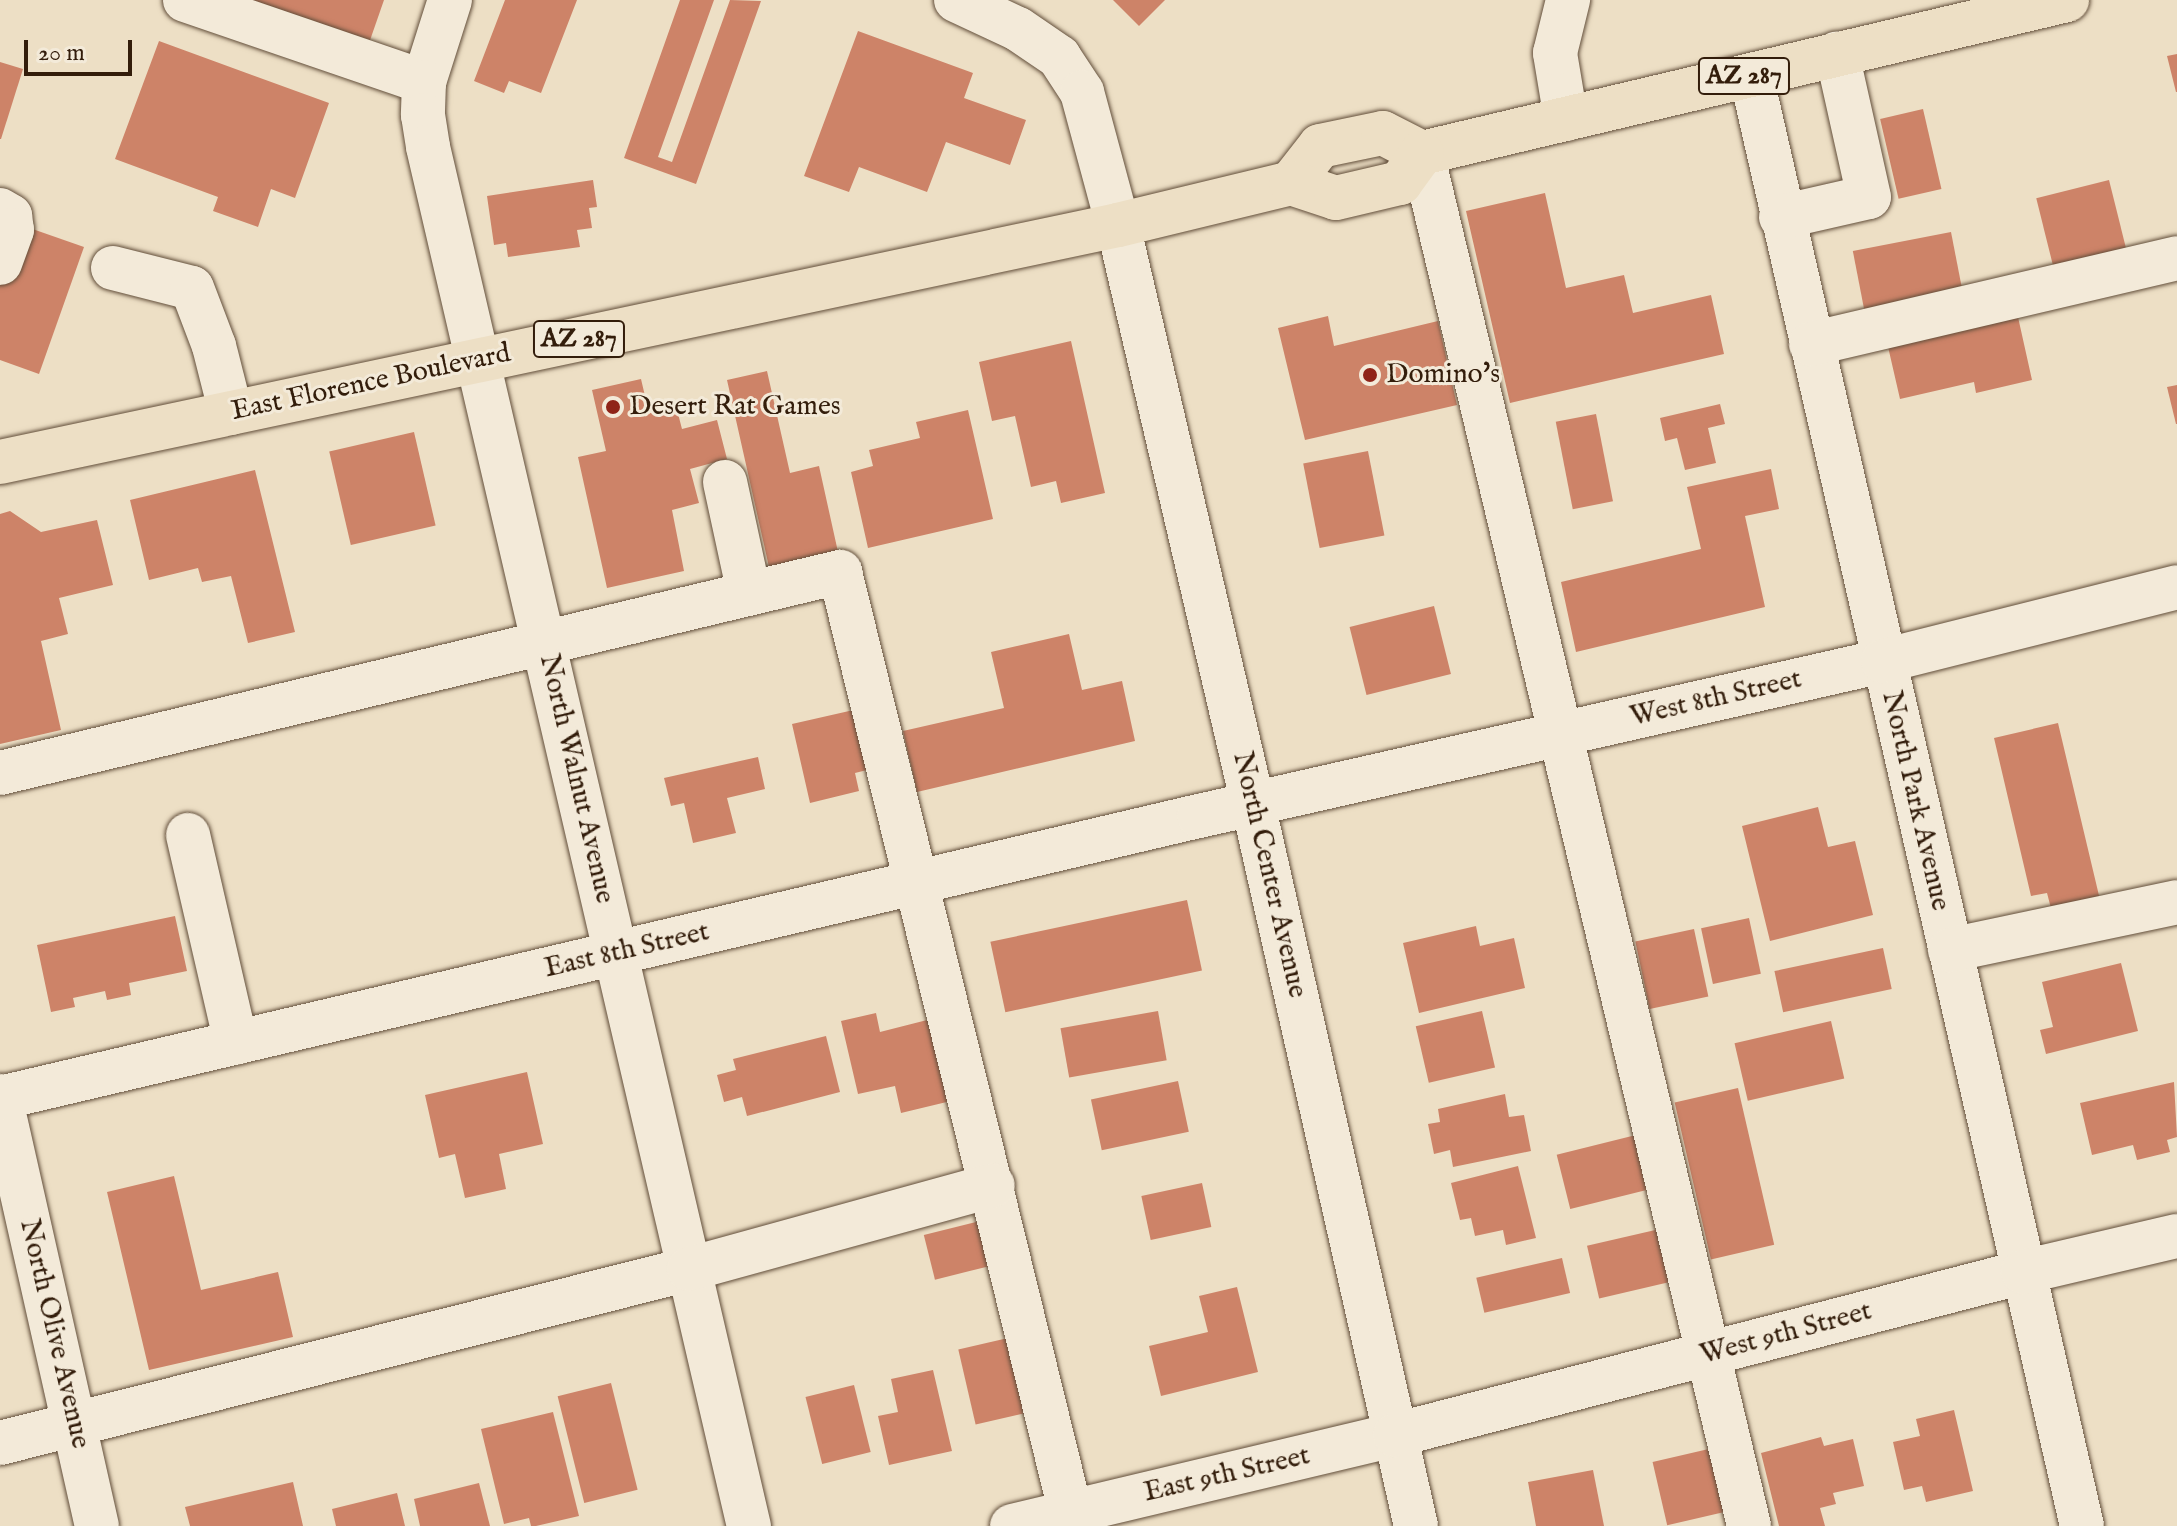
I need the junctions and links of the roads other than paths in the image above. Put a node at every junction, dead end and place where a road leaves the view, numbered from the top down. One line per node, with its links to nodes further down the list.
1 (185, 0): 8 (street)
2 (450, 0): 8 (street, North Walnut Avenue)
3 (956, 0): 13 (street, North Center Avenue)
4 (1568, 0): 9 (street)
5 (2067, 0): 6 (main road, AZ 287)
6 (1837, 54): 7 (main road, AZ 287); 12 (street)
7 (1751, 75): 9 (main road, AZ 287); 12 (street, North Park Avenue)
8 (424, 82): 18 (street, North Walnut Avenue)
9 (1566, 119): 10 (main road, AZ 287)
10 (1422, 153): 13 (main road, AZ 287); 26 (street)
11 (0, 210): 15 (street)
12 (1781, 217): 17 (street, North Park Avenue)
13 (1118, 225): 18 (main road, East Florence Boulevard / AZ 287); 28 (street, North Center Avenue)
14 (2177, 258): 17 (street)
15 (0, 263)
16 (113, 268): 19 (street)
17 (1811, 344): 25 (street, North Park Avenue)
18 (478, 360): 19 (main road, East Florence Boulevard / AZ 287); 24 (street, North Walnut Avenue)
19 (231, 413): 20 (main road, East Florence Boulevard / AZ 287)
20 (0, 462)
21 (725, 482): 23 (street)
22 (2177, 587): 25 (street, West 8th Street)
23 (749, 593): 24 (street); 30 (street)
24 (544, 641): 27 (street); 33 (street, North Walnut Avenue)
25 (1883, 661): 26 (street, West 8th Street); 32 (street, North Park Avenue)
26 (1561, 734): 28 (street, West 8th Street); 40 (street)
27 (0, 773)
28 (1253, 804): 30 (street, East 8th Street); 42 (street, North Center Avenue)
29 (188, 835): 34 (street)
30 (918, 883): 33 (street, East 8th Street); 36 (street)
31 (2177, 902): 32 (street)
32 (1950, 950): 39 (street, North Park Avenue)
33 (616, 954): 34 (street, East 8th Street); 38 (street, North Walnut Avenue)
34 (236, 1043): 35 (street, East 8th Street)
35 (0, 1097): 41 (street, North Olive Avenue)
36 (993, 1185): 38 (street); 44 (street)
37 (2177, 1236): 39 (street, West 9th Street)
38 (689, 1269): 41 (street); 46 (street, North Walnut Avenue)
39 (2023, 1272): 40 (street, West 9th Street); 50 (street, North Park Avenue)
40 (1708, 1354): 42 (street, West 9th Street); 49 (street)
41 (75, 1425): 43 (street); 45 (street, North Olive Avenue)
42 (1395, 1435): 44 (street, East 9th Street); 48 (street, North Center Avenue)
43 (0, 1443)
44 (1073, 1519): 47 (street, East 9th Street)
45 (97, 1526)
46 (749, 1526)
47 (1012, 1526)
48 (1416, 1526)
49 (1749, 1526)
50 (2082, 1526)

